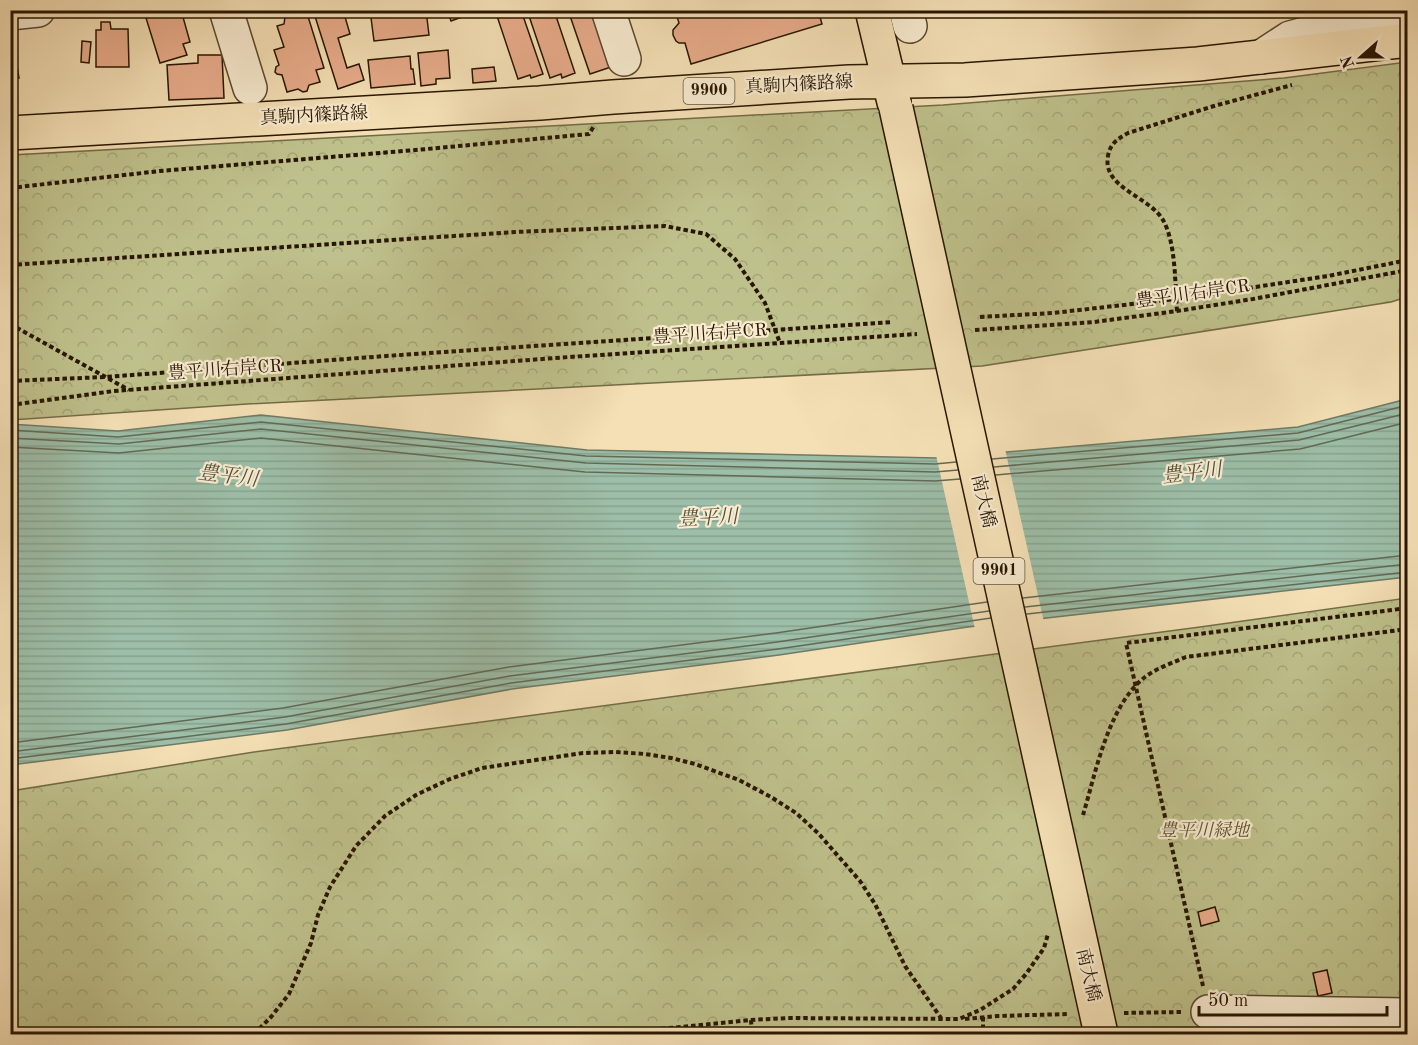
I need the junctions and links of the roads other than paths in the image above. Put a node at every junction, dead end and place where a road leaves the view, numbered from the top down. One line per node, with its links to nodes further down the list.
1 (38, 10): 6 (street)
2 (226, 10): 10 (street)
3 (608, 10): 9 (street)
4 (872, 10): 11 (main road, 9901)
5 (1393, 10): 8 (street)
6 (10, 13)
7 (1407, 40): 8 (main road, 真駒内篠路線 / 9900)
8 (1261, 57): 11 (main road, 真駒内篠路線 / 9900)
9 (624, 59)
10 (250, 88)
11 (893, 95): 12 (main road, 真駒内篠路線 / 9900); 15 (main road, 南大橋 / 9901, bridge)
12 (10, 133)
13 (1208, 1012): 14 (street)
14 (1407, 1014)
15 (1101, 1035)

